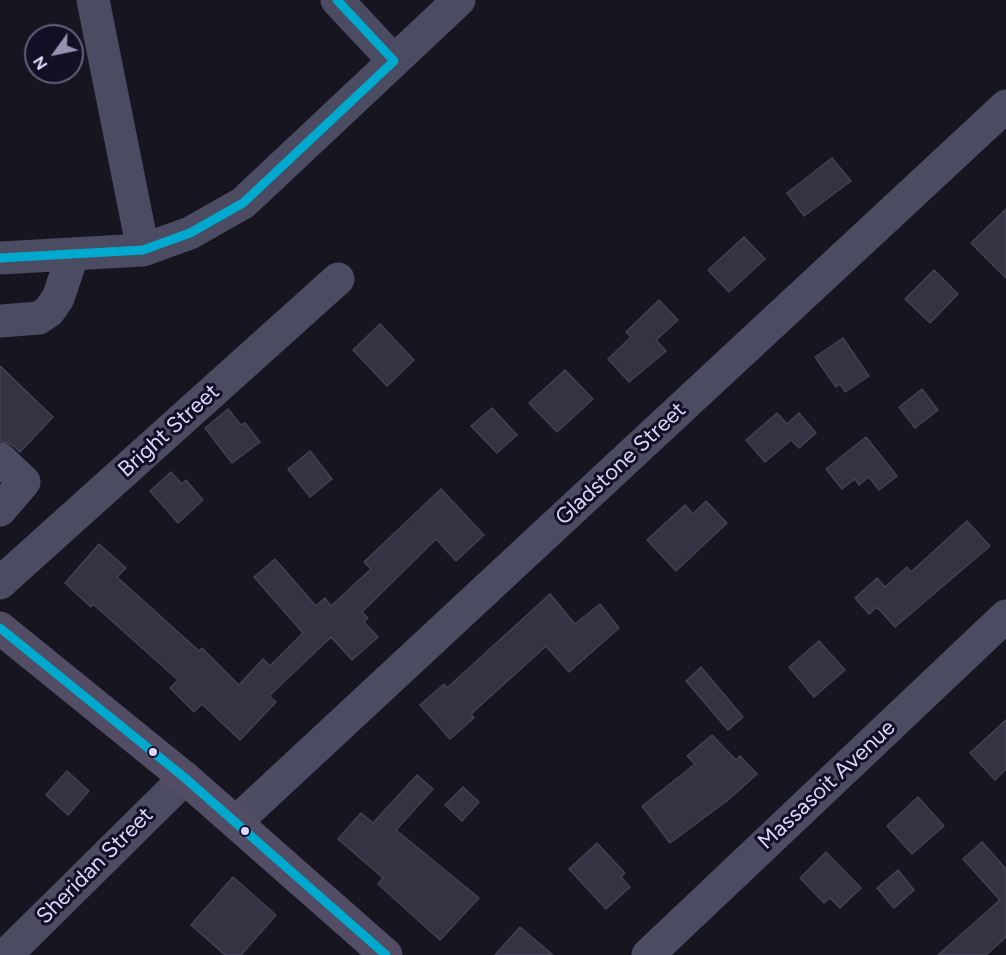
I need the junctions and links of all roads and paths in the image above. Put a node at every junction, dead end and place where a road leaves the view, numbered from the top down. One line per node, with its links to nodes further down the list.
1 (93, 0): 6 (street)
2 (337, 0): 4 (street)
3 (459, 0): 4 (street)
4 (394, 61): 6 (street)
5 (1006, 106): 17 (street, Gladstone Street)
6 (143, 250): 7 (street)
7 (73, 254): 8 (street); 10 (street)
8 (0, 258)
9 (338, 279): 13 (street, Bright Street)
10 (0, 321)
11 (0, 459): 12 (street)
12 (0, 510)
13 (0, 583)
14 (1006, 616): 20 (street, Massasoit Avenue)
15 (0, 628): 16 (main road)
16 (185, 778): 17 (main road); 18 (street, Sheridan Street)
17 (236, 822): 19 (main road)
18 (6, 955)
19 (386, 955)
20 (648, 955)

